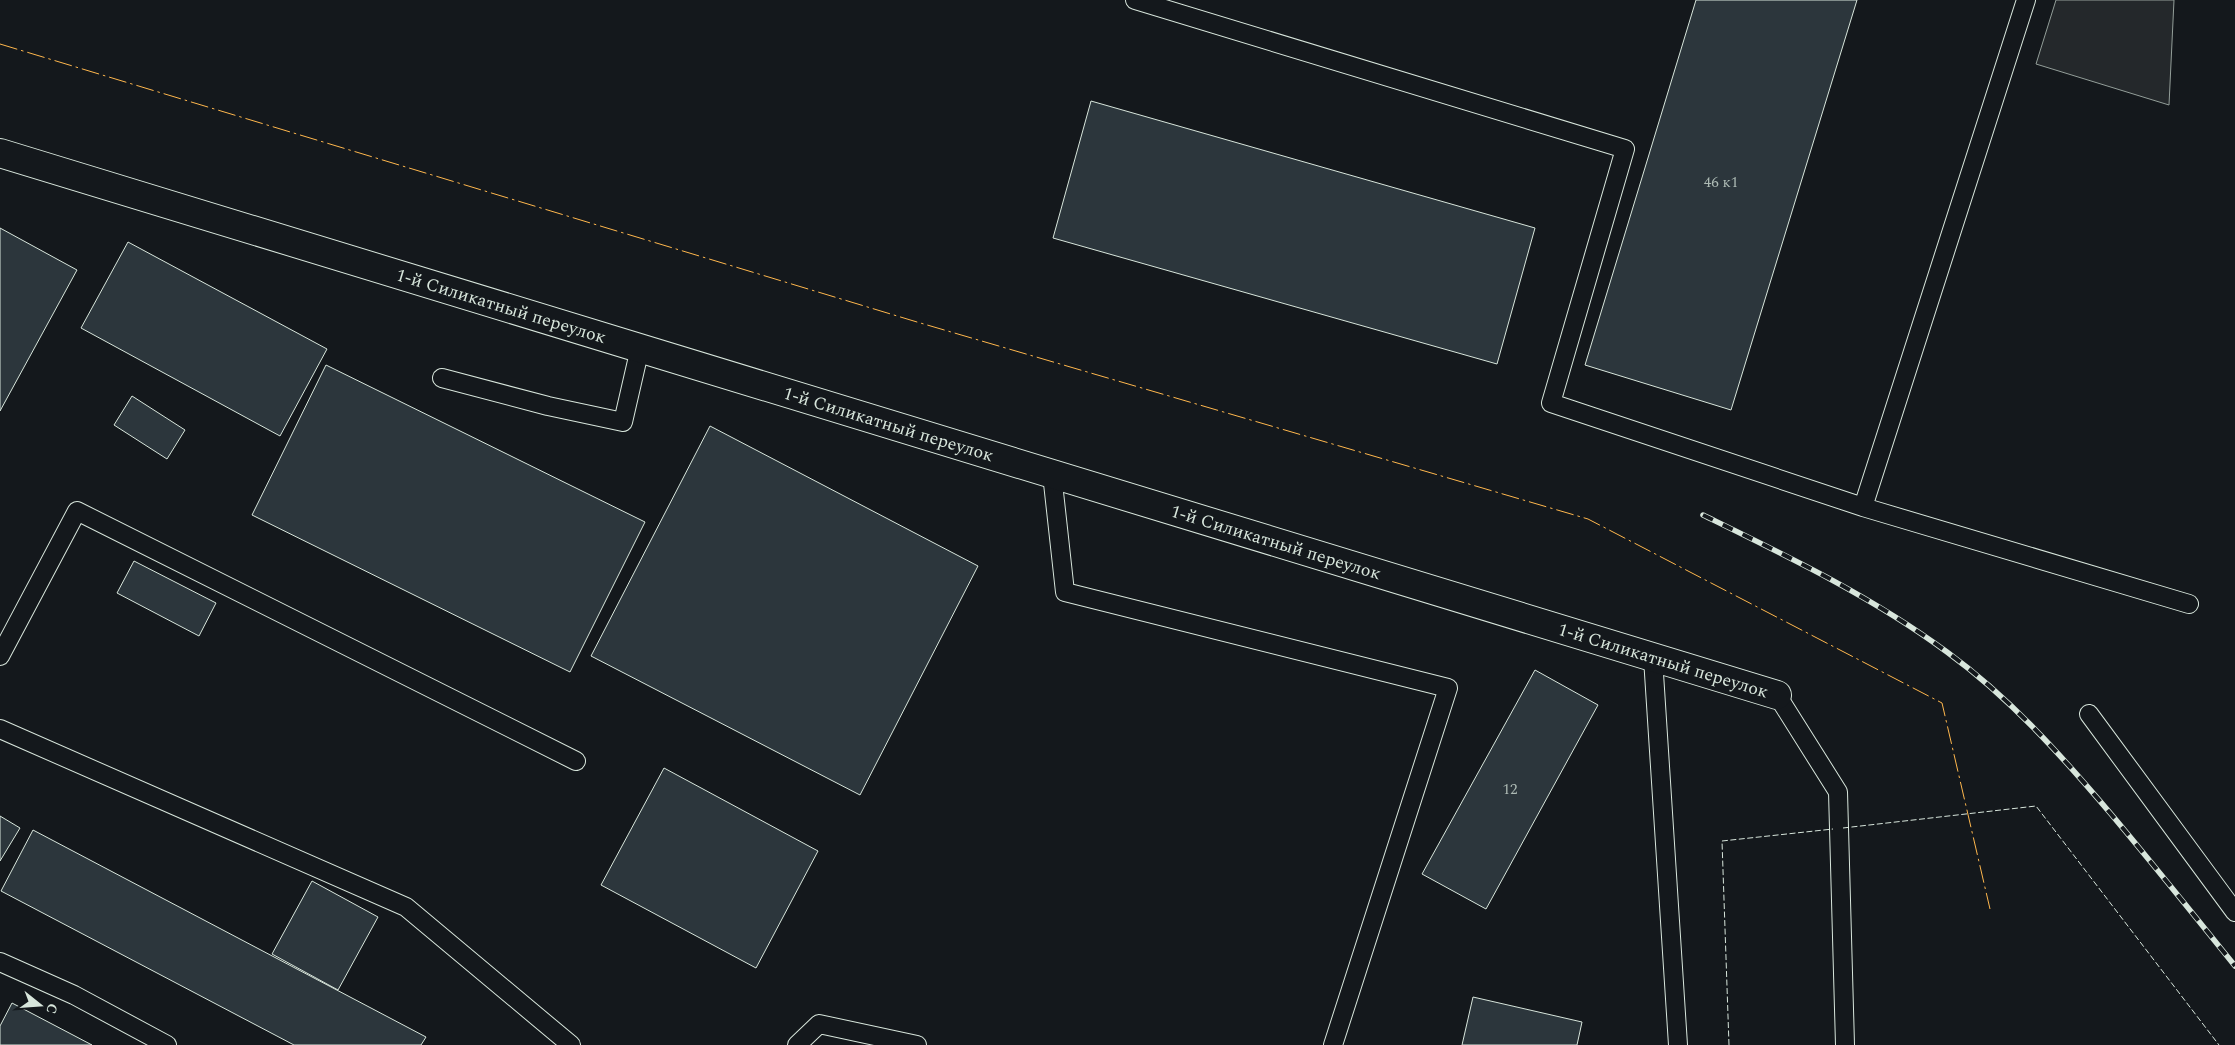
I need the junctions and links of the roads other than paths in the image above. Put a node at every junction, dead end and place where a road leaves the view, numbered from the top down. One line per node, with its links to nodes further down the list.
1 (1135, 0): 7 (lane)
2 (2026, 0): 7 (lane)
3 (0, 153): 4 (street, 1-й Силикатный переулок)
4 (640, 348): 5 (lane); 6 (street, 1-й Силикатный переулок)
5 (442, 378)
6 (1052, 474): 10 (street, 1-й Силикатный переулок); 21 (lane)
7 (1864, 507): 8 (lane)
8 (2189, 604)
9 (0, 656): 14 (lane)
10 (1654, 658): 11 (street, 1-й Силикатный переулок); 22 (lane)
11 (1777, 695): 23 (lane)
12 (2089, 714): 15 (lane)
13 (0, 729): 18 (lane)
14 (576, 761)
15 (2235, 912)
16 (0, 962): 17 (lane)
17 (167, 1045)
18 (571, 1045)
19 (797, 1045): 20 (lane)
20 (917, 1045)
21 (1333, 1045)
22 (1678, 1045)
23 (1845, 1045)

